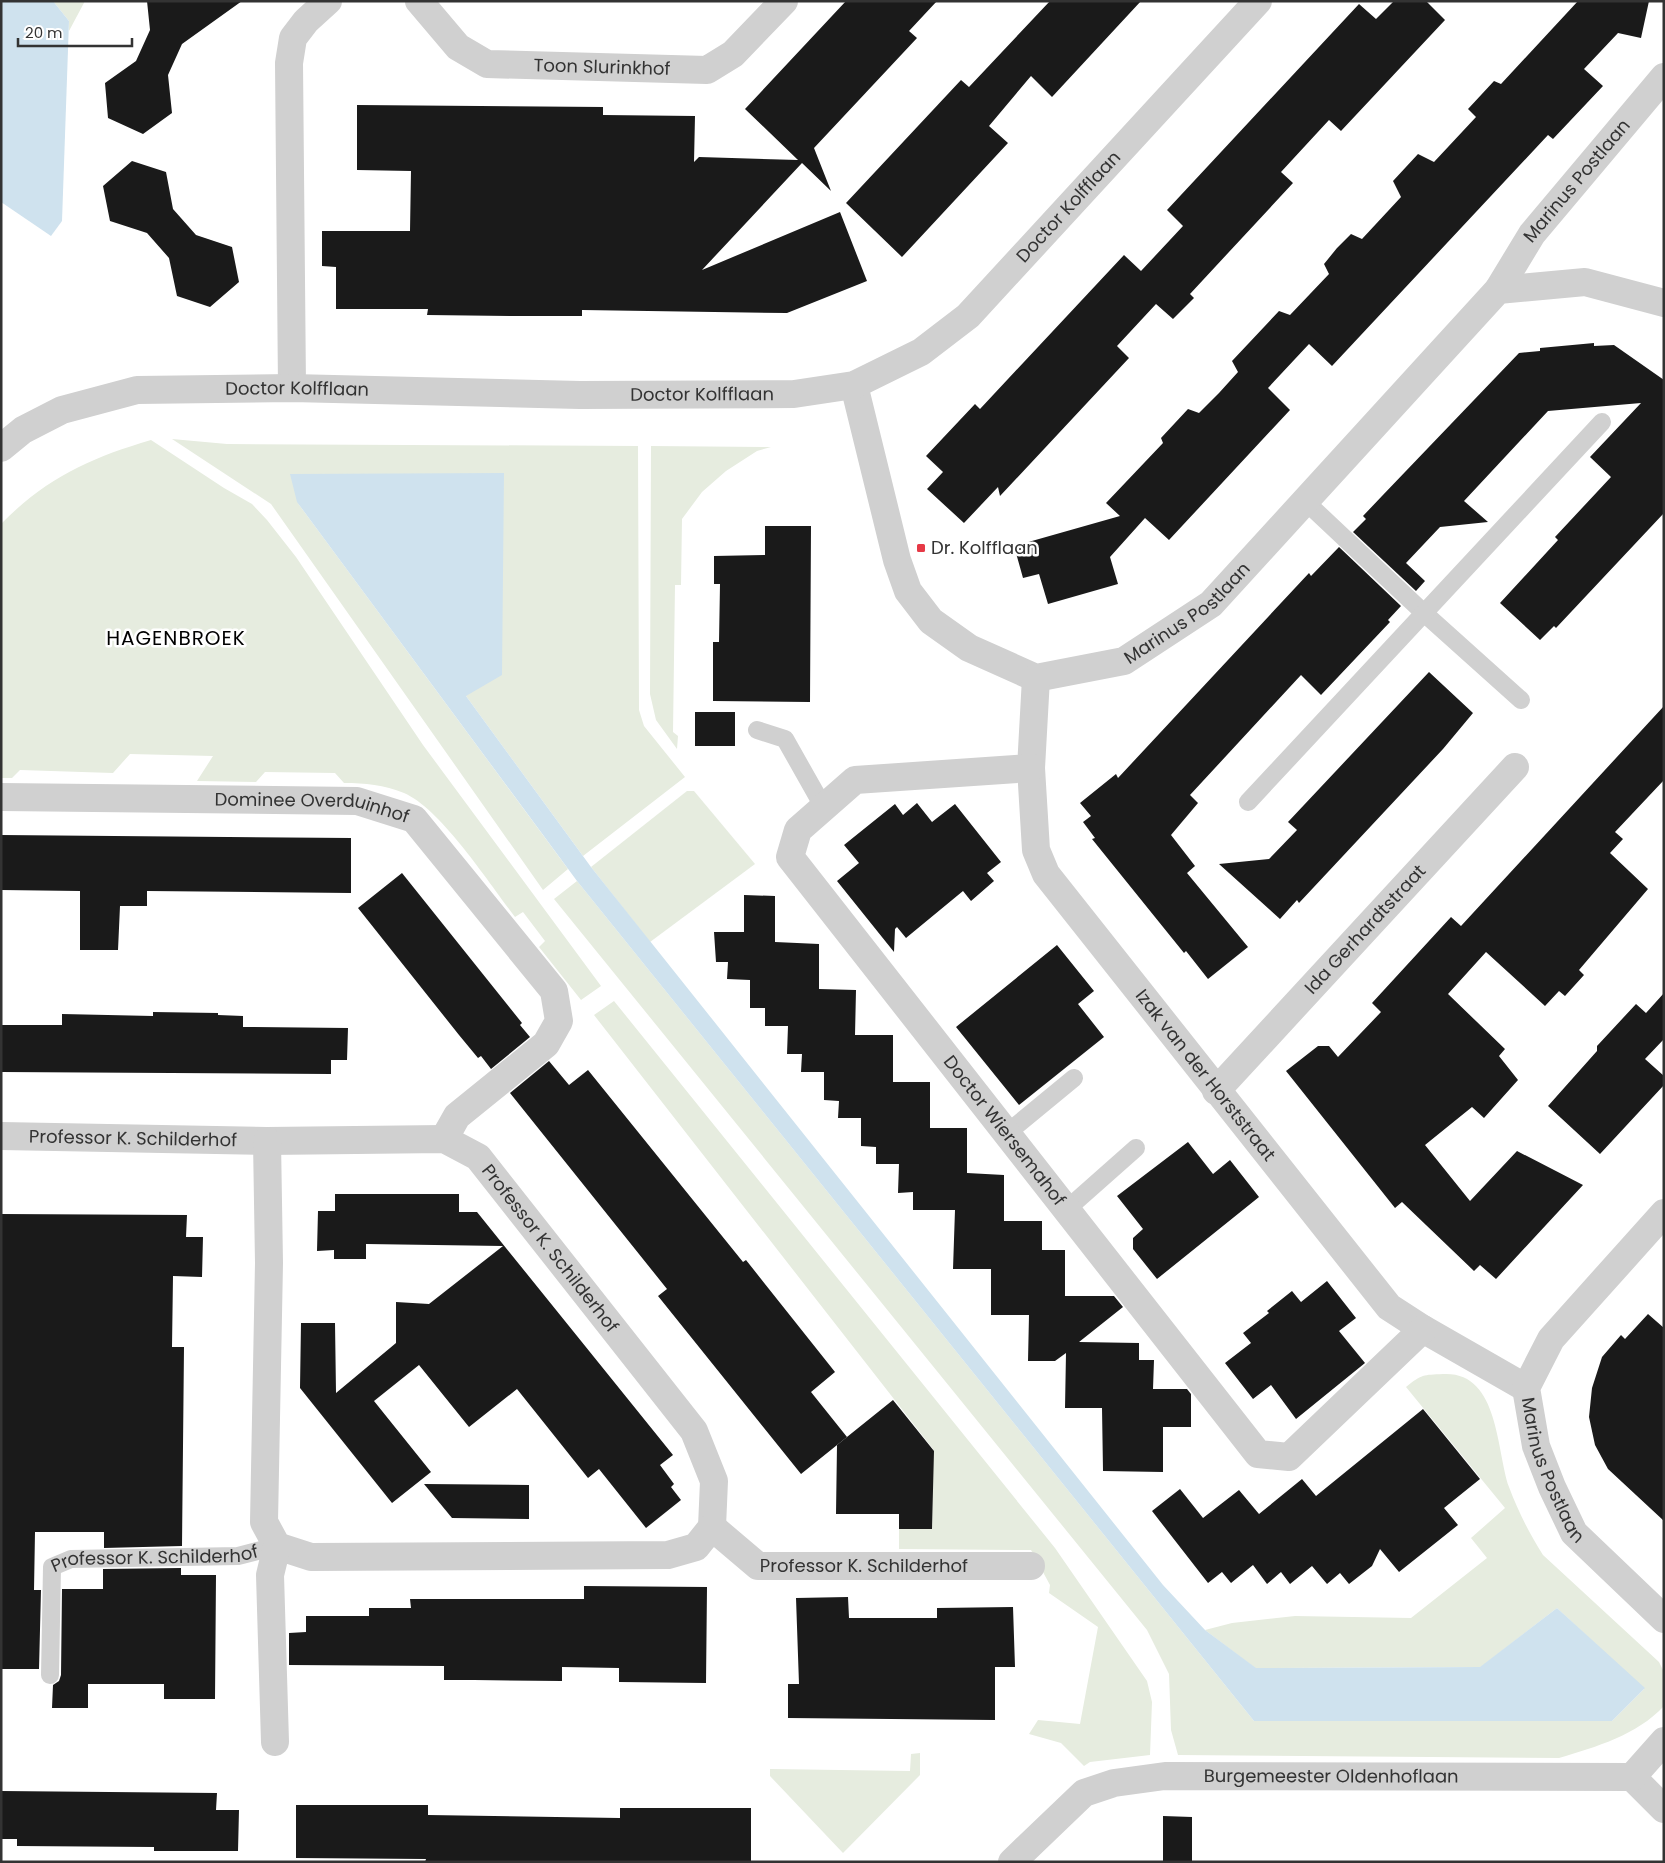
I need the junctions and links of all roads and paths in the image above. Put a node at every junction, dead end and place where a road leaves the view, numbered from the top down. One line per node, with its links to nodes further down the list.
1 (328, 1): 9 (street)
2 (420, 1): 3 (street, Toon Slurinkhof)
3 (784, 1)
4 (1258, 1): 8 (street, Doctor Kolfflaan)
5 (1664, 77): 6 (street, Marinus Postlaan)
6 (1498, 290): 7 (street); 12 (street, Marinus Postlaan)
7 (1664, 303)
8 (854, 385): 9 (street, Doctor Kolfflaan); 14 (street)
9 (292, 388): 11 (street, Doctor Kolfflaan)
10 (1602, 422): 13 (lane)
11 (1, 448)
12 (1305, 501): 13 (lane); 14 (street, Marinus Postlaan)
13 (1424, 613): 15 (lane); 20 (lane)
14 (1036, 678): 18 (street, Izak van der Horststraat)
15 (1521, 700)
16 (757, 730): 21 (lane)
17 (1514, 766): 23 (street, Ida Gerhardtstraat)
18 (1031, 768): 21 (street, Doctor Wiersemahof); 23 (street, Izak van der Horststraat)
19 (1, 797): 26 (street, Dominee Overduinhof)
20 (1248, 802)
21 (824, 808): 24 (street, Doctor Wiersemahof)
22 (1074, 1078): 24 (lane)
23 (1216, 1091): 31 (street, Izak van der Horststraat)
24 (1006, 1134): 29 (street, Doctor Wiersemahof)
25 (1, 1136): 27 (street, Professor K. Schilderhof)
26 (444, 1139): 27 (street, Professor K. Schilderhof); 33 (street, Professor K. Schilderhof)
27 (267, 1141): 34 (street, Professor K. Schilderhof)
28 (1136, 1148): 29 (lane)
29 (1066, 1210): 31 (street, Doctor Wiersemahof)
30 (1664, 1213): 32 (street, Marinus Postlaan)
31 (1423, 1329): 32 (street, Izak van der Horststraat)
32 (1526, 1388): 36 (street, Marinus Postlaan)
33 (712, 1527): 34 (street, Professor K. Schilderhof); 35 (street, Professor K. Schilderhof)
34 (277, 1546): 37 (lane, Professor K. Schilderhof); 39 (street, Professor K. Schilderhof)
35 (1032, 1566)
36 (1664, 1619)
37 (50, 1675)
38 (1664, 1741): 40 (street)
39 (275, 1742)
40 (1632, 1777): 41 (street); 42 (street, Burgemeester Oldenhoflaan)
41 (1664, 1809)
42 (1012, 1862)

